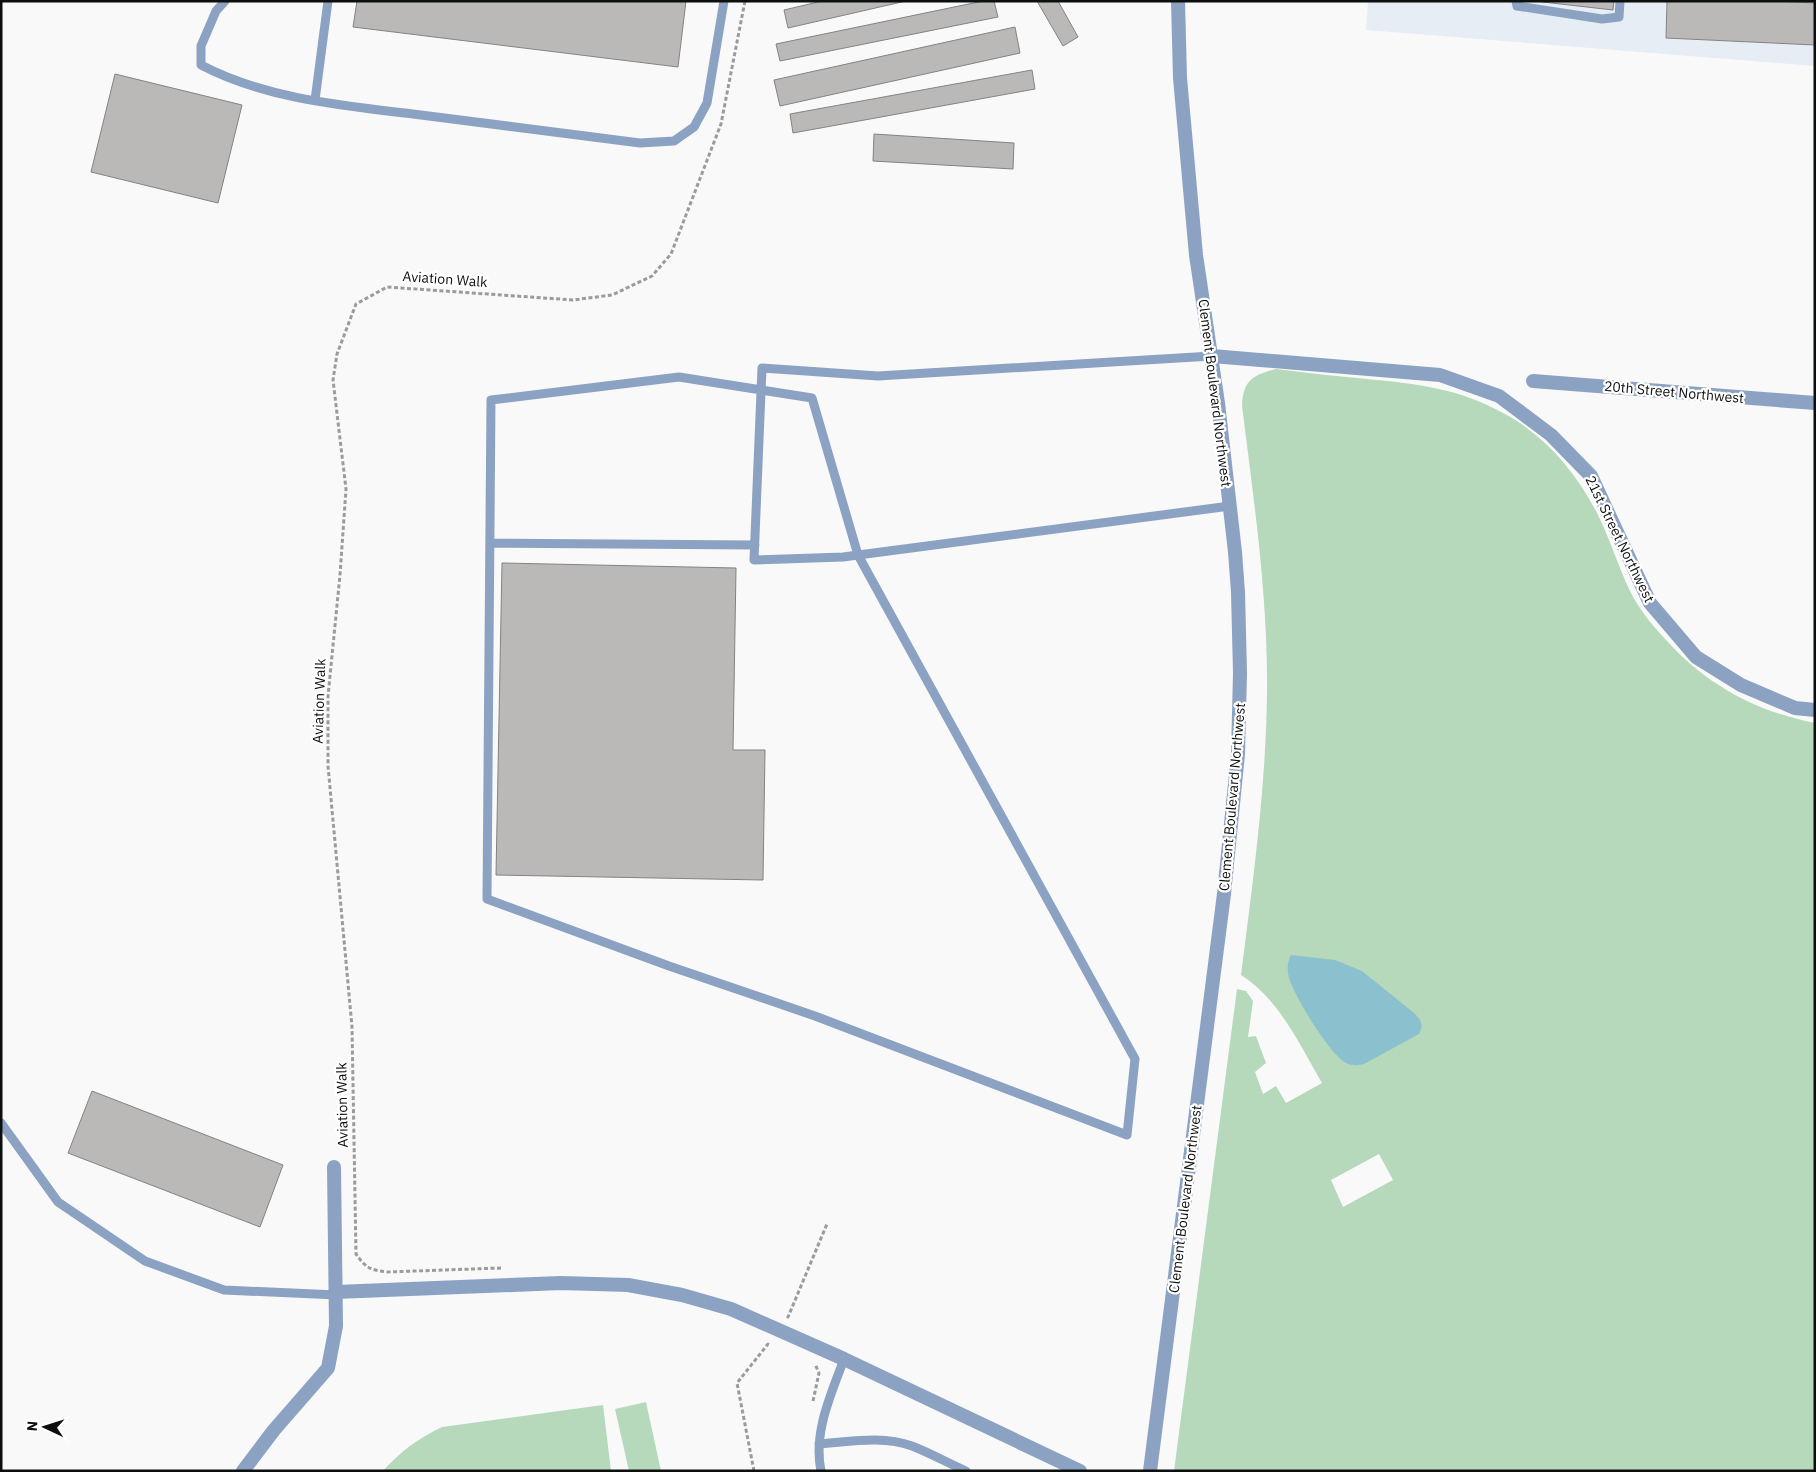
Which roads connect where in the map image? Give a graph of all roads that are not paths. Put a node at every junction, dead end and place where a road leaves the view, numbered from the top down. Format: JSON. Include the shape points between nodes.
{"nodes":[{"id":1,"x":225,"y":1,"type":"edge"},
{"id":2,"x":328,"y":1,"type":"edge"},
{"id":3,"x":724,"y":1,"type":"edge"},
{"id":4,"x":1178,"y":1,"type":"edge"},
{"id":5,"x":1516,"y":1,"type":"edge"},
{"id":6,"x":1620,"y":1,"type":"edge"},
{"id":7,"x":316,"y":100,"type":"junction"},
{"id":8,"x":1212,"y":356,"type":"junction"},
{"id":9,"x":1533,"y":381,"type":"dead end"},
{"id":10,"x":761,"y":390,"type":"junction"},
{"id":11,"x":1815,"y":403,"type":"edge"},
{"id":12,"x":1230,"y":506,"type":"junction"},
{"id":13,"x":490,"y":543,"type":"junction"},
{"id":14,"x":755,"y":545,"type":"junction"},
{"id":15,"x":858,"y":555,"type":"junction"},
{"id":16,"x":1815,"y":710,"type":"edge"},
{"id":17,"x":1,"y":1123,"type":"edge"},
{"id":18,"x":334,"y":1167,"type":"dead end"},
{"id":19,"x":336,"y":1294,"type":"junction"},
{"id":20,"x":844,"y":1359,"type":"junction"},
{"id":21,"x":818,"y":1444,"type":"junction"},
{"id":22,"x":243,"y":1471,"type":"edge"},
{"id":23,"x":821,"y":1471,"type":"edge"},
{"id":24,"x":966,"y":1471,"type":"edge"},
{"id":25,"x":1080,"y":1471,"type":"edge"},
{"id":26,"x":1150,"y":1471,"type":"edge"}],
"edges":[{"from":1,"to":7,"type":"lane","via":[[216,11],[201,46],[201,65],[225,78],[284,95]]},
{"from":2,"to":7,"type":"lane"},
{"from":3,"to":7,"type":"lane","via":[[707,103],[694,127],[674,141],[640,143]]},
{"from":4,"to":8,"type":"street","name":"Clement Boulevard Northwest","via":[[1181,87],[1196,255]]},
{"from":5,"to":6,"type":"lane","via":[[1517,6],[1602,19],[1619,17]]},
{"from":8,"to":10,"type":"lane","via":[[878,376],[762,368]]},
{"from":8,"to":12,"type":"street","name":"Clement Boulevard Northwest"},
{"from":8,"to":16,"type":"street","name":"21st Street Northwest","via":[[1440,375],[1499,396],[1551,435],[1591,476],[1650,602],[1696,657],[1741,685],[1795,708]]},
{"from":9,"to":11,"type":"street","name":"20th Street Northwest"},
{"from":10,"to":13,"type":"lane","via":[[679,377],[491,400]]},
{"from":10,"to":14,"type":"lane"},
{"from":10,"to":15,"type":"lane","via":[[812,398]]},
{"from":12,"to":15,"type":"lane"},
{"from":12,"to":26,"type":"street","name":"Clement Boulevard Northwest","via":[[1238,592],[1238,754],[1224,894]]},
{"from":13,"to":14,"type":"lane"},
{"from":13,"to":15,"type":"lane","via":[[487,899],[815,1016],[1127,1134],[1135,1059]]},
{"from":14,"to":15,"type":"lane","via":[[754,560]]},
{"from":17,"to":19,"type":"lane","via":[[58,1202],[145,1261],[224,1290]]},
{"from":18,"to":19,"type":"street"},
{"from":19,"to":20,"type":"street","via":[[561,1283],[628,1285],[682,1294],[731,1309]]},
{"from":19,"to":22,"type":"street","via":[[336,1326],[328,1368]]},
{"from":20,"to":21,"type":"lane","via":[[824,1414]]},
{"from":20,"to":25,"type":"street"},
{"from":21,"to":23,"type":"lane"},
{"from":21,"to":24,"type":"lane","via":[[869,1440],[898,1442]]}]}
